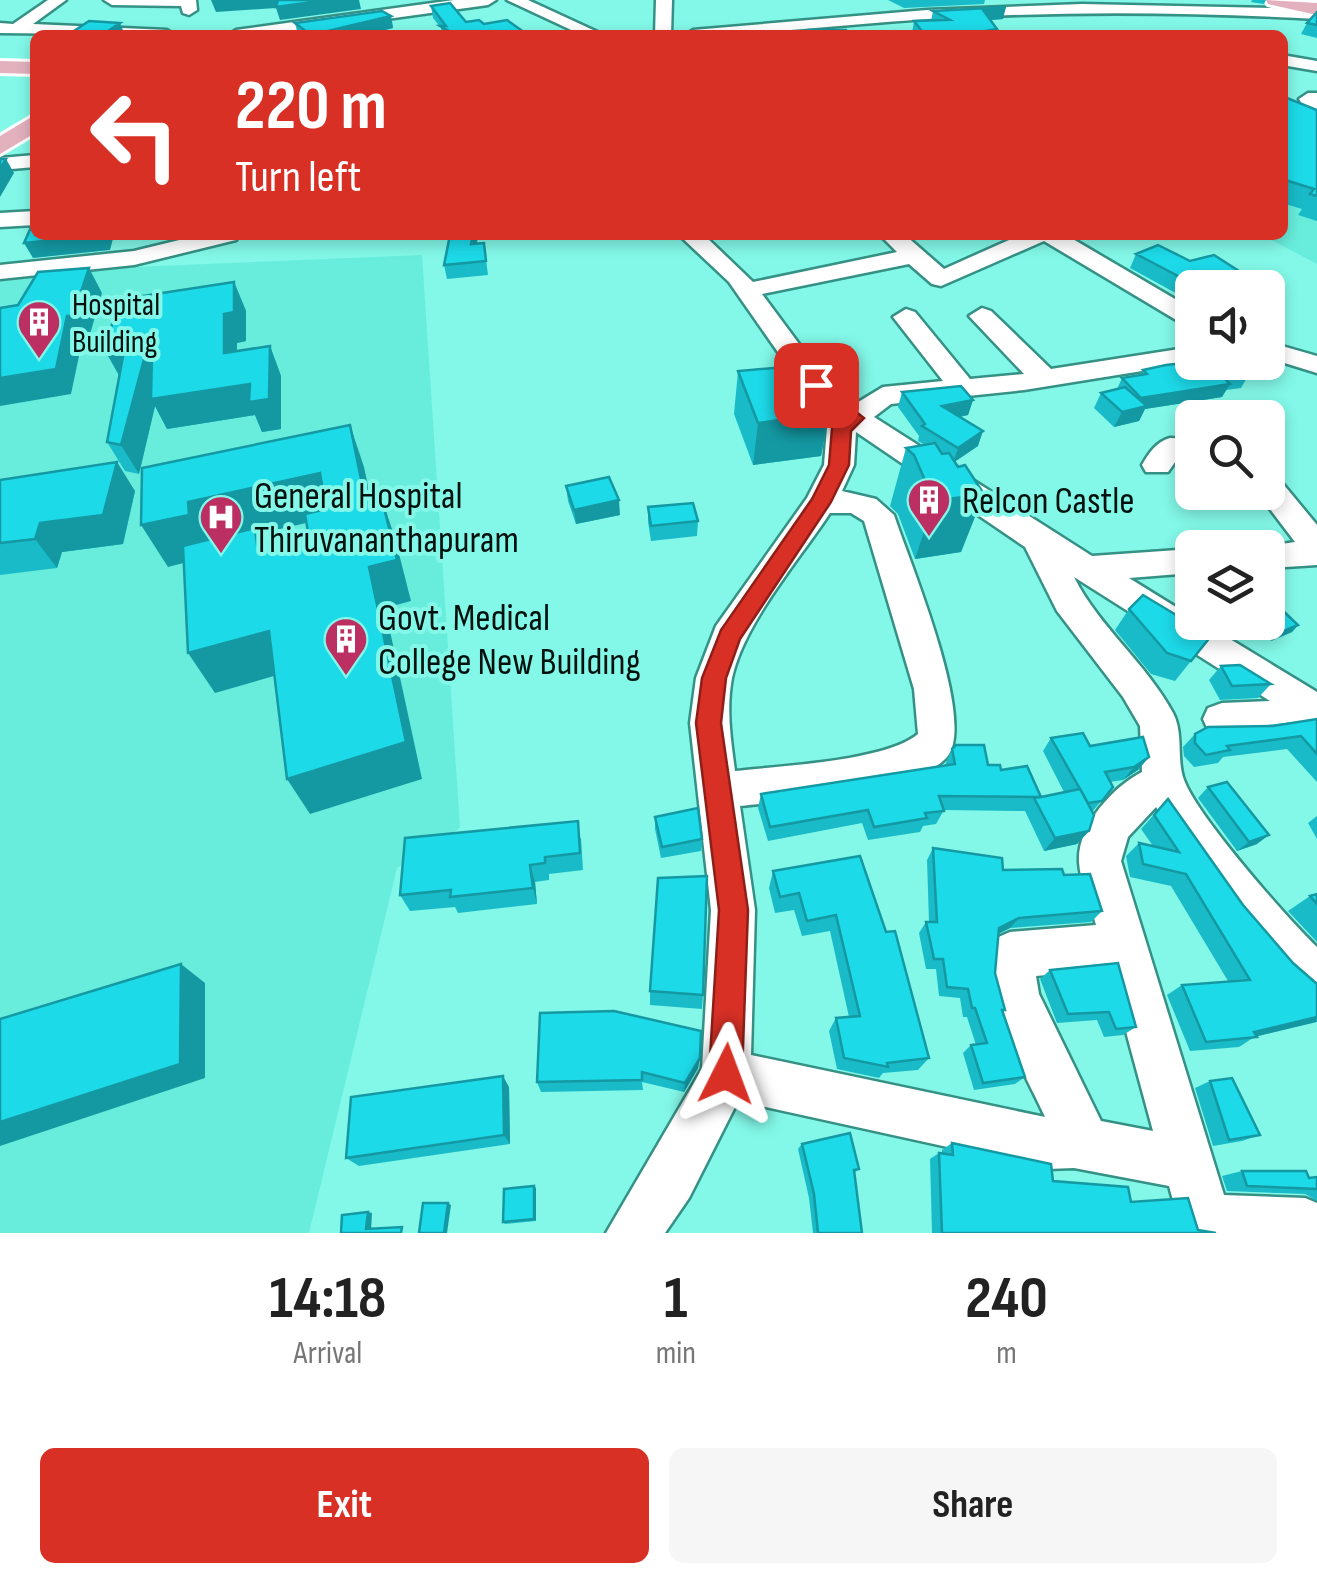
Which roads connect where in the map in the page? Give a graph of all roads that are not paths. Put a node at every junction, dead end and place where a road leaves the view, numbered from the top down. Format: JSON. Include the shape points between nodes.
{"nodes":[{"id":1,"x":58,"y":0,"type":"edge"},
{"id":2,"x":75,"y":0,"type":"edge"},
{"id":3,"x":112,"y":0,"type":"edge"},
{"id":4,"x":488,"y":0,"type":"edge"},
{"id":5,"x":515,"y":0,"type":"edge"},
{"id":6,"x":664,"y":0,"type":"edge"},
{"id":7,"x":873,"y":0,"type":"edge"},
{"id":8,"x":1275,"y":0,"type":"edge"},
{"id":9,"x":1006,"y":1,"type":"edge"},
{"id":10,"x":466,"y":2,"type":"edge"},
{"id":11,"x":306,"y":5,"type":"edge"},
{"id":12,"x":189,"y":10,"type":"dead end"},
{"id":13,"x":387,"y":14,"type":"junction"},
{"id":14,"x":893,"y":14,"type":"junction"},
{"id":15,"x":1308,"y":15,"type":"edge"},
{"id":16,"x":1008,"y":20,"type":"edge"},
{"id":17,"x":284,"y":22,"type":"junction"},
{"id":18,"x":751,"y":27,"type":"edge"},
{"id":19,"x":8,"y":28,"type":"edge"},
{"id":20,"x":54,"y":30,"type":"edge"},
{"id":21,"x":254,"y":30,"type":"edge"},
{"id":22,"x":390,"y":30,"type":"edge"},
{"id":23,"x":584,"y":30,"type":"edge"},
{"id":24,"x":662,"y":30,"type":"edge"},
{"id":25,"x":892,"y":30,"type":"edge"},
{"id":26,"x":1315,"y":57,"type":"edge"},
{"id":27,"x":1288,"y":59,"type":"edge"},
{"id":28,"x":0,"y":70,"type":"edge"},
{"id":29,"x":30,"y":70,"type":"edge"},
{"id":30,"x":1317,"y":99,"type":"edge"},
{"id":31,"x":1317,"y":113,"type":"edge"},
{"id":32,"x":30,"y":117,"type":"edge"},
{"id":33,"x":30,"y":126,"type":"edge"},
{"id":34,"x":0,"y":137,"type":"edge"},
{"id":35,"x":0,"y":147,"type":"edge"},
{"id":36,"x":30,"y":161,"type":"edge"},
{"id":37,"x":0,"y":164,"type":"edge"},
{"id":38,"x":30,"y":218,"type":"edge"},
{"id":39,"x":0,"y":220,"type":"edge"},
{"id":40,"x":208,"y":240,"type":"edge"},
{"id":41,"x":695,"y":240,"type":"edge"},
{"id":42,"x":895,"y":240,"type":"edge"},
{"id":43,"x":1028,"y":240,"type":"edge"},
{"id":44,"x":1058,"y":240,"type":"edge"},
{"id":45,"x":912,"y":256,"type":"junction"},
{"id":46,"x":0,"y":272,"type":"edge"},
{"id":47,"x":748,"y":290,"type":"junction"},
{"id":48,"x":1175,"y":310,"type":"edge"},
{"id":49,"x":982,"y":316,"type":"dead end"},
{"id":50,"x":906,"y":317,"type":"dead end"},
{"id":51,"x":1285,"y":355,"type":"edge"},
{"id":52,"x":1175,"y":359,"type":"edge"},
{"id":53,"x":1317,"y":365,"type":"edge"},
{"id":54,"x":1046,"y":379,"type":"junction"},
{"id":55,"x":963,"y":388,"type":"junction"},
{"id":56,"x":855,"y":418,"type":"junction"},
{"id":57,"x":1175,"y":448,"type":"edge"},
{"id":58,"x":1157,"y":465,"type":"dead end"},
{"id":59,"x":821,"y":502,"type":"junction"},
{"id":60,"x":1285,"y":509,"type":"edge"},
{"id":61,"x":1038,"y":539,"type":"junction"},
{"id":62,"x":1317,"y":551,"type":"edge"},
{"id":63,"x":1285,"y":554,"type":"edge"},
{"id":64,"x":1175,"y":562,"type":"edge"},
{"id":65,"x":1091,"y":569,"type":"junction"},
{"id":66,"x":1314,"y":710,"type":"edge"},
{"id":67,"x":1222,"y":719,"type":"dead end"},
{"id":68,"x":1163,"y":782,"type":"junction"},
{"id":69,"x":716,"y":791,"type":"junction"},
{"id":70,"x":1128,"y":944,"type":"junction"},
{"id":71,"x":1317,"y":980,"type":"edge"},
{"id":72,"x":726,"y":1074,"type":"junction"},
{"id":73,"x":1084,"y":1143,"type":"junction"},
{"id":74,"x":1191,"y":1164,"type":"junction"},
{"id":75,"x":1305,"y":1224,"type":"dead end"},
{"id":76,"x":1207,"y":1227,"type":"edge"},
{"id":77,"x":633,"y":1233,"type":"edge"}],
"edges":[{"from":1,"to":2,"type":"street"},
{"from":1,"to":19,"type":"street"},
{"from":3,"to":12,"type":"street","via":[[189,1]]},
{"from":4,"to":10,"type":"street"},
{"from":5,"to":23,"type":"street"},
{"from":6,"to":24,"type":"street"},
{"from":7,"to":14,"type":"street"},
{"from":8,"to":15,"type":"main road"},
{"from":9,"to":14,"type":"street"},
{"from":9,"to":15,"type":"street","via":[[1170,0]]},
{"from":9,"to":16,"type":"street"},
{"from":10,"to":13,"type":"street"},
{"from":11,"to":17,"type":"street","via":[[302,16]]},
{"from":13,"to":17,"type":"street"},
{"from":13,"to":22,"type":"street","via":[[404,26]]},
{"from":14,"to":18,"type":"street"},
{"from":14,"to":25,"type":"street"},
{"from":17,"to":21,"type":"street"},
{"from":19,"to":20,"type":"street"},
{"from":26,"to":27,"type":"street"},
{"from":28,"to":29,"type":"main road"},
{"from":30,"to":31,"type":"street","via":[[1308,100]]},
{"from":32,"to":34,"type":"main road"},
{"from":33,"to":35,"type":"main road"},
{"from":36,"to":37,"type":"street"},
{"from":38,"to":39,"type":"street"},
{"from":40,"to":46,"type":"street","via":[[134,258]]},
{"from":41,"to":47,"type":"street"},
{"from":42,"to":45,"type":"street"},
{"from":43,"to":45,"type":"street","via":[[941,279]]},
{"from":44,"to":48,"type":"street"},
{"from":45,"to":47,"type":"street"},
{"from":47,"to":56,"type":"street","via":[[816,385]]},
{"from":49,"to":54,"type":"street"},
{"from":50,"to":55,"type":"street"},
{"from":51,"to":53,"type":"street"},
{"from":52,"to":54,"type":"street"},
{"from":54,"to":55,"type":"street"},
{"from":55,"to":56,"type":"street","via":[[883,396]]},
{"from":56,"to":59,"type":"street","via":[[842,428],[839,465]]},
{"from":56,"to":61,"type":"street"},
{"from":57,"to":58,"type":"street"},
{"from":59,"to":69,"type":"street","via":[[729,636],[714,678],[709,723]]},
{"from":59,"to":69,"type":"street","via":[[848,500],[878,515],[933,689],[936,742],[927,754],[892,768]]},
{"from":60,"to":62,"type":"street"},
{"from":61,"to":65,"type":"street"},
{"from":61,"to":68,"type":"street","via":[[1069,602],[1159,724]]},
{"from":62,"to":63,"type":"street"},
{"from":64,"to":65,"type":"street"},
{"from":65,"to":66,"type":"street"},
{"from":66,"to":67,"type":"street"},
{"from":68,"to":70,"type":"street","via":[[1143,791],[1105,832],[1100,861]]},
{"from":68,"to":71,"type":"street","via":[[1187,824]]},
{"from":69,"to":72,"type":"street","via":[[734,910]]},
{"from":70,"to":73,"type":"street","via":[[1010,955],[1016,998]]},
{"from":70,"to":74,"type":"street"},
{"from":72,"to":73,"type":"street","via":[[1048,1143]]},
{"from":72,"to":77,"type":"street"},
{"from":73,"to":74,"type":"street"},
{"from":74,"to":76,"type":"street"},
{"from":75,"to":76,"type":"street"}]}
